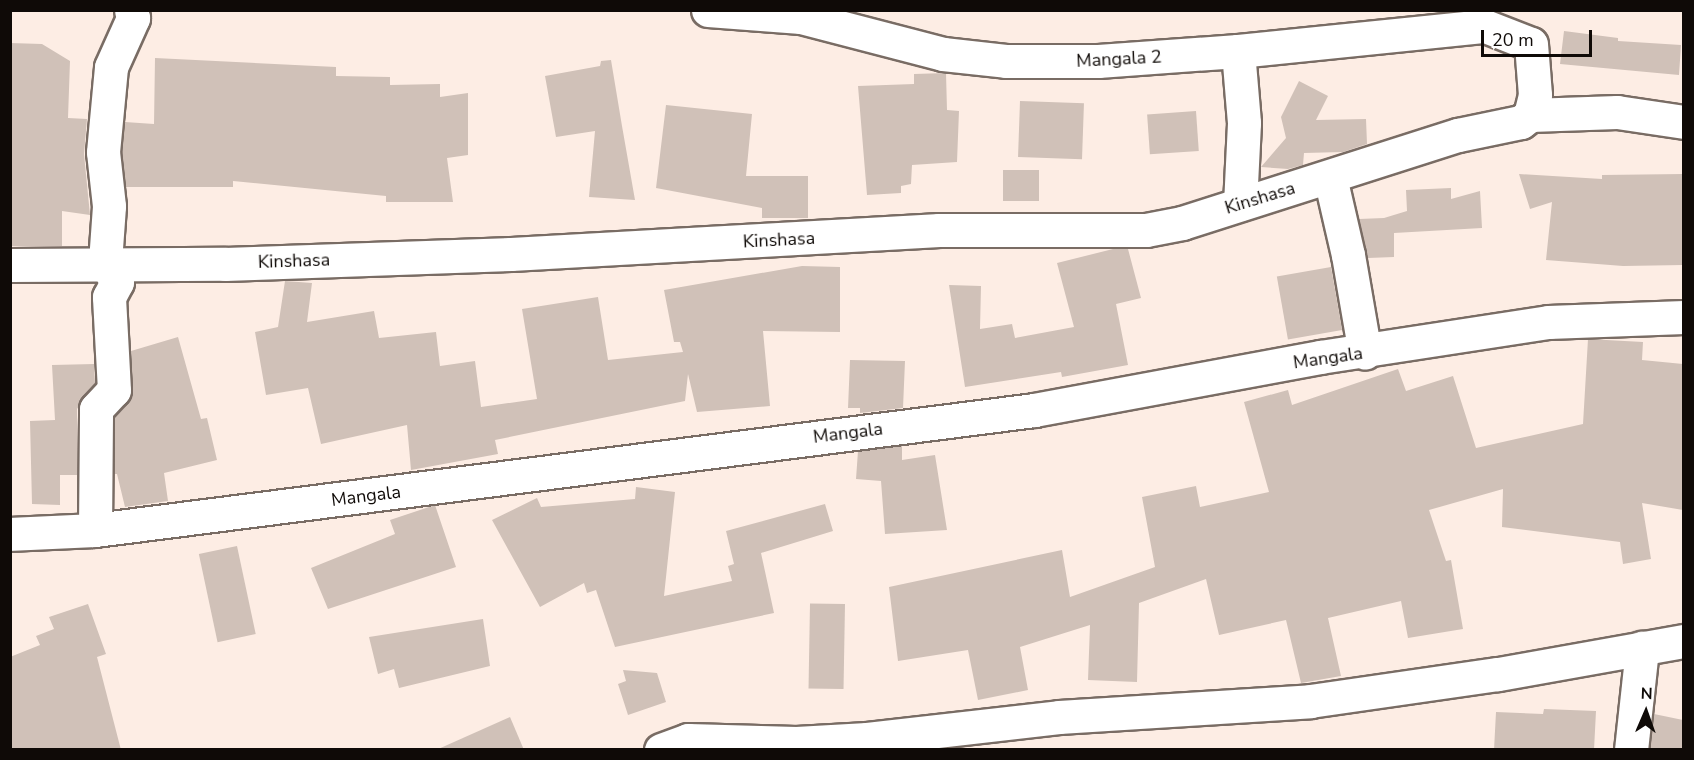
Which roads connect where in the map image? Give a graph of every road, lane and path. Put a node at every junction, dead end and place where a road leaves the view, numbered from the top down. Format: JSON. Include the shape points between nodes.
{"nodes":[{"id":1,"x":131,"y":10,"type":"edge"},
{"id":2,"x":708,"y":10,"type":"edge"},
{"id":3,"x":1238,"y":51,"type":"junction"},
{"id":4,"x":1530,"y":115,"type":"junction"},
{"id":5,"x":1683,"y":122,"type":"edge"},
{"id":6,"x":1330,"y":177,"type":"junction"},
{"id":7,"x":1240,"y":204,"type":"junction"},
{"id":8,"x":105,"y":262,"type":"junction"},
{"id":9,"x":10,"y":265,"type":"edge"},
{"id":10,"x":1683,"y":317,"type":"edge"},
{"id":11,"x":1365,"y":353,"type":"junction"},
{"id":12,"x":94,"y":530,"type":"junction"},
{"id":13,"x":10,"y":534,"type":"edge"},
{"id":14,"x":1683,"y":640,"type":"edge"},
{"id":15,"x":1642,"y":648,"type":"junction"},
{"id":16,"x":661,"y":750,"type":"edge"},
{"id":17,"x":1630,"y":750,"type":"edge"}],
"edges":[{"from":1,"to":8,"type":"street","via":[[133,18],[111,67],[104,152],[109,206]]},
{"from":2,"to":3,"type":"street","name":"Mangala 2","via":[[801,17],[971,59],[1098,61]]},
{"from":3,"to":4,"type":"street","name":"Mangala 2","via":[[1485,26],[1531,44],[1535,95]]},
{"from":3,"to":7,"type":"street","via":[[1244,123]]},
{"from":4,"to":5,"type":"street","name":"Kinshasa","via":[[1617,112]]},
{"from":4,"to":6,"type":"street","name":"Kinshasa","via":[[1521,122],[1458,135]]},
{"from":6,"to":7,"type":"street","name":"Kinshasa"},
{"from":6,"to":11,"type":"street"},
{"from":7,"to":8,"type":"street","name":"Kinshasa","via":[[1146,230],[939,230],[511,254],[225,264]]},
{"from":8,"to":9,"type":"street","name":"Kinshasa"},
{"from":8,"to":12,"type":"street","via":[[117,282],[110,297],[114,390],[96,408]]},
{"from":10,"to":11,"type":"street","name":"Mangala","via":[[1548,322]]},
{"from":11,"to":12,"type":"street","name":"Mangala","via":[[1320,357],[1034,410]]},
{"from":12,"to":13,"type":"street","name":"Mangala"},
{"from":14,"to":15,"type":"street"},
{"from":15,"to":16,"type":"street","via":[[1310,701],[1081,715],[867,739],[796,743],[688,740]]},
{"from":15,"to":17,"type":"street"}]}
